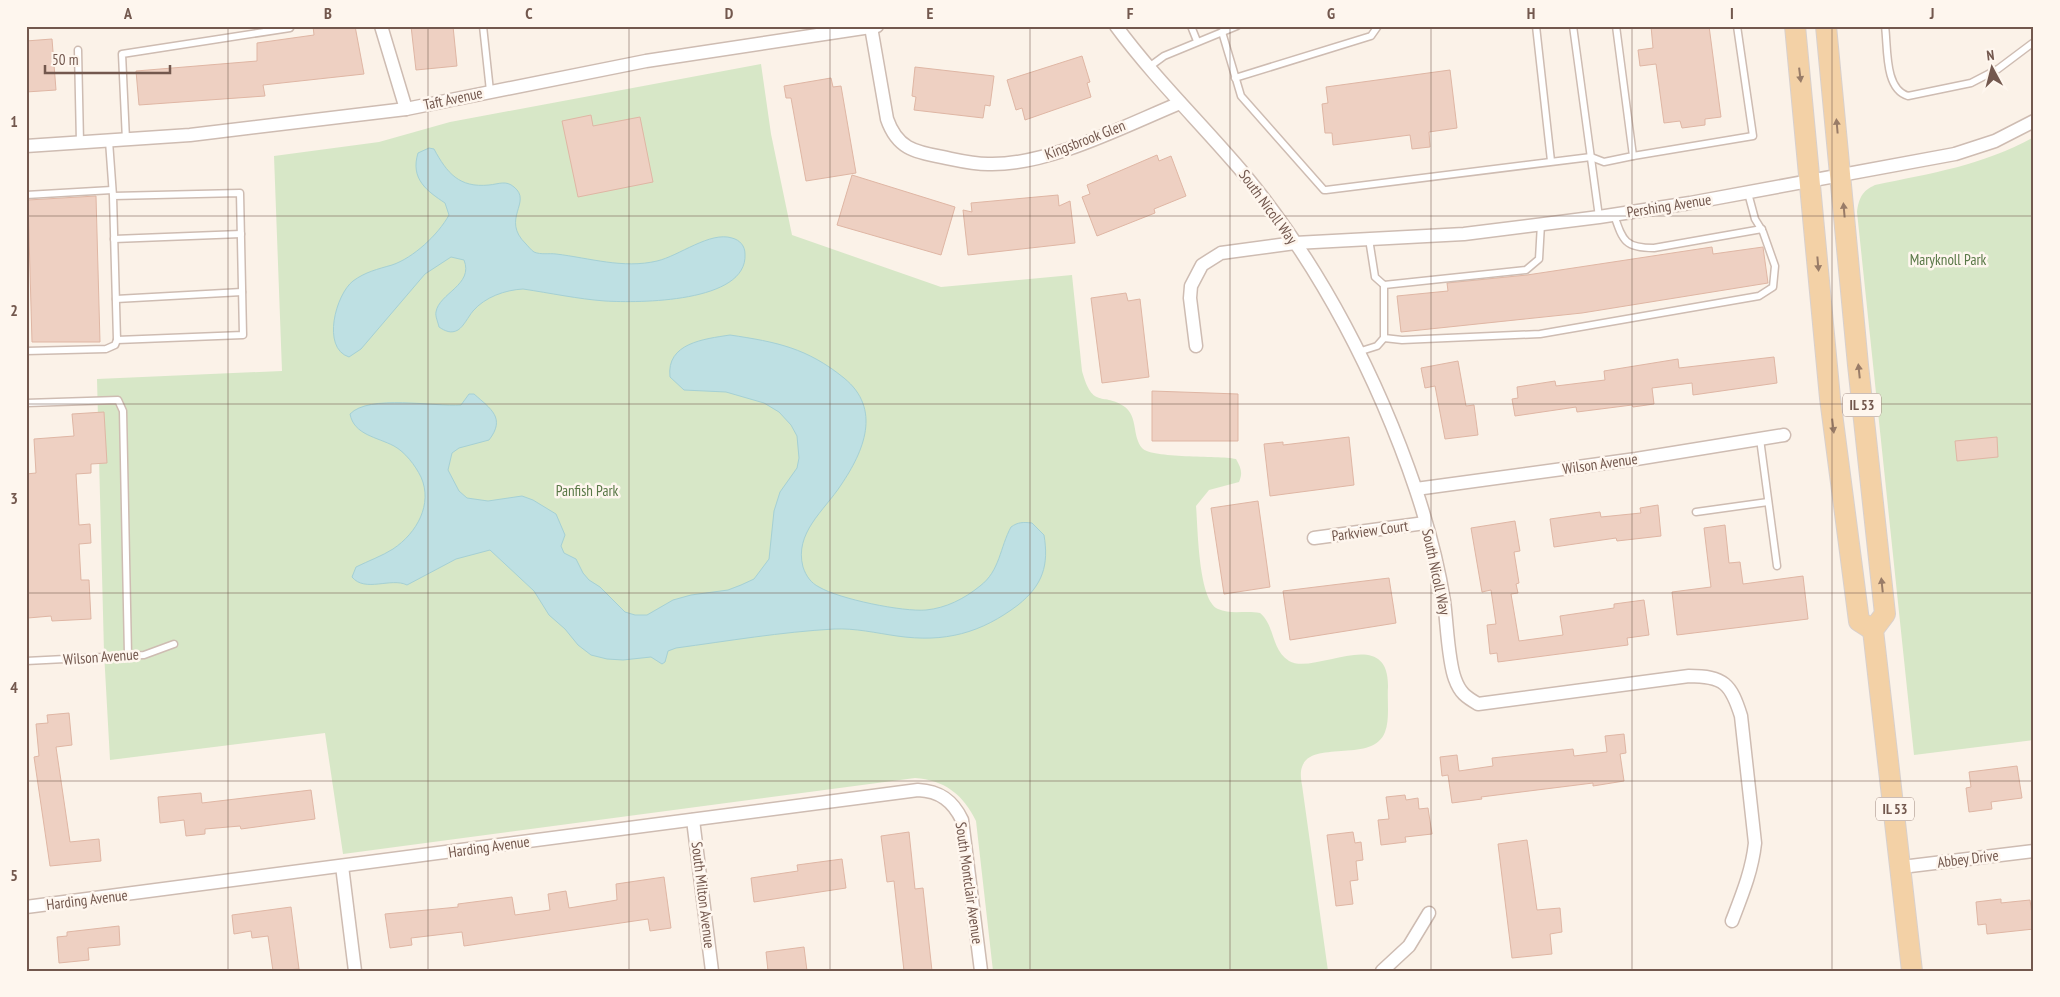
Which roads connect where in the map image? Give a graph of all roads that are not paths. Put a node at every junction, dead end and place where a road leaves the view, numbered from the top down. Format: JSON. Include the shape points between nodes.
{"nodes":[{"id":1,"x":291,"y":26,"type":"edge"},
{"id":2,"x":382,"y":26,"type":"edge"},
{"id":3,"x":483,"y":26,"type":"edge"},
{"id":4,"x":877,"y":26,"type":"edge"},
{"id":5,"x":1116,"y":26,"type":"edge"},
{"id":6,"x":1191,"y":26,"type":"edge"},
{"id":7,"x":1237,"y":26,"type":"edge"},
{"id":8,"x":1378,"y":26,"type":"edge"},
{"id":9,"x":1536,"y":26,"type":"edge"},
{"id":10,"x":1573,"y":26,"type":"edge"},
{"id":11,"x":1616,"y":26,"type":"edge"},
{"id":12,"x":1737,"y":26,"type":"edge"},
{"id":13,"x":1795,"y":26,"type":"edge"},
{"id":14,"x":1826,"y":26,"type":"edge"},
{"id":15,"x":1885,"y":26,"type":"edge"},
{"id":16,"x":871,"y":27,"type":"edge"},
{"id":17,"x":1222,"y":32,"type":"junction"},
{"id":18,"x":1197,"y":41,"type":"junction"},
{"id":19,"x":2034,"y":42,"type":"edge"},
{"id":20,"x":78,"y":50,"type":"dead end"},
{"id":21,"x":1148,"y":68,"type":"junction"},
{"id":22,"x":1235,"y":78,"type":"junction"},
{"id":23,"x":490,"y":91,"type":"junction"},
{"id":24,"x":1180,"y":103,"type":"junction"},
{"id":25,"x":406,"y":109,"type":"junction"},
{"id":26,"x":2034,"y":121,"type":"edge"},
{"id":27,"x":126,"y":140,"type":"junction"},
{"id":28,"x":109,"y":141,"type":"junction"},
{"id":29,"x":80,"y":143,"type":"junction"},
{"id":30,"x":26,"y":146,"type":"edge"},
{"id":31,"x":1633,"y":156,"type":"junction"},
{"id":32,"x":1590,"y":157,"type":"junction"},
{"id":33,"x":1551,"y":161,"type":"junction"},
{"id":34,"x":1841,"y":175,"type":"junction"},
{"id":35,"x":1811,"y":180,"type":"junction"},
{"id":36,"x":112,"y":193,"type":"junction"},
{"id":37,"x":1748,"y":193,"type":"junction"},
{"id":38,"x":26,"y":195,"type":"edge"},
{"id":39,"x":1614,"y":215,"type":"junction"},
{"id":40,"x":1599,"y":217,"type":"junction"},
{"id":41,"x":1541,"y":224,"type":"junction"},
{"id":42,"x":1762,"y":229,"type":"junction"},
{"id":43,"x":241,"y":234,"type":"junction"},
{"id":44,"x":114,"y":238,"type":"junction"},
{"id":45,"x":1369,"y":239,"type":"junction"},
{"id":46,"x":1295,"y":243,"type":"junction"},
{"id":47,"x":1384,"y":285,"type":"junction"},
{"id":48,"x":242,"y":292,"type":"junction"},
{"id":49,"x":116,"y":299,"type":"junction"},
{"id":50,"x":1384,"y":338,"type":"junction"},
{"id":51,"x":117,"y":340,"type":"junction"},
{"id":52,"x":1196,"y":346,"type":"dead end"},
{"id":53,"x":26,"y":351,"type":"edge"},
{"id":54,"x":1358,"y":352,"type":"junction"},
{"id":55,"x":26,"y":403,"type":"edge"},
{"id":56,"x":1784,"y":435,"type":"dead end"},
{"id":57,"x":1760,"y":438,"type":"junction"},
{"id":58,"x":1416,"y":489,"type":"junction"},
{"id":59,"x":1768,"y":502,"type":"junction"},
{"id":60,"x":1696,"y":512,"type":"dead end"},
{"id":61,"x":1425,"y":523,"type":"junction"},
{"id":62,"x":1314,"y":538,"type":"dead end"},
{"id":63,"x":1777,"y":566,"type":"dead end"},
{"id":64,"x":1873,"y":630,"type":"junction"},
{"id":65,"x":174,"y":644,"type":"dead end"},
{"id":66,"x":128,"y":655,"type":"junction"},
{"id":67,"x":26,"y":661,"type":"edge"},
{"id":68,"x":948,"y":800,"type":"joint"},
{"id":69,"x":693,"y":820,"type":"junction"},
{"id":70,"x":2034,"y":851,"type":"edge"},
{"id":71,"x":342,"y":866,"type":"junction"},
{"id":72,"x":1902,"y":867,"type":"junction"},
{"id":73,"x":26,"y":907,"type":"edge"},
{"id":74,"x":1429,"y":913,"type":"dead end"},
{"id":75,"x":1732,"y":921,"type":"dead end"},
{"id":76,"x":355,"y":971,"type":"edge"},
{"id":77,"x":712,"y":971,"type":"edge"},
{"id":78,"x":981,"y":971,"type":"edge"},
{"id":79,"x":1382,"y":971,"type":"edge"},
{"id":80,"x":1912,"y":971,"type":"edge"}],
"edges":[{"from":1,"to":27,"type":"lane","via":[[122,54]]},
{"from":2,"to":25,"type":"street"},
{"from":3,"to":23,"type":"lane"},
{"from":4,"to":16,"type":"street","name":"Taft Avenue"},
{"from":5,"to":21,"type":"street","name":"South Nicoll Way"},
{"from":6,"to":18,"type":"lane"},
{"from":7,"to":17,"type":"lane"},
{"from":8,"to":22,"type":"lane","via":[[1371,36]]},
{"from":9,"to":33,"type":"lane"},
{"from":10,"to":32,"type":"lane"},
{"from":11,"to":31,"type":"lane"},
{"from":12,"to":31,"type":"lane","via":[[1753,136]]},
{"from":13,"to":35,"type":"main road","number":"IL 53","one_way":true},
{"from":34,"to":14,"type":"main road","number":"IL 53","one_way":true},
{"from":15,"to":19,"type":"lane","via":[[1892,83],[1898,92],[1908,96],[1971,83],[1998,69]]},
{"from":16,"to":23,"type":"street","name":"Taft Avenue","via":[[703,51]]},
{"from":16,"to":24,"type":"street","name":"Kingsbrook Glen","via":[[892,132],[899,142],[925,154],[990,164],[1035,159]]},
{"from":17,"to":18,"type":"lane"},
{"from":17,"to":22,"type":"lane"},
{"from":18,"to":21,"type":"lane","via":[[1164,56]]},
{"from":20,"to":29,"type":"lane"},
{"from":21,"to":24,"type":"street","name":"South Nicoll Way"},
{"from":22,"to":33,"type":"lane","via":[[1240,96],[1324,190]]},
{"from":23,"to":25,"type":"street","name":"Taft Avenue"},
{"from":24,"to":46,"type":"street","name":"South Nicoll Way","via":[[1246,177]]},
{"from":25,"to":27,"type":"street","name":"Taft Avenue","via":[[258,128]]},
{"from":26,"to":34,"type":"street","name":"Pershing Avenue","via":[[1972,149]]},
{"from":27,"to":28,"type":"street","name":"Taft Avenue"},
{"from":28,"to":29,"type":"street","name":"Taft Avenue"},
{"from":28,"to":36,"type":"lane"},
{"from":29,"to":30,"type":"street","name":"Taft Avenue"},
{"from":31,"to":32,"type":"lane","via":[[1604,162]]},
{"from":32,"to":33,"type":"lane"},
{"from":32,"to":40,"type":"lane"},
{"from":34,"to":35,"type":"street","name":"Pershing Avenue"},
{"from":64,"to":34,"type":"main road","number":"IL 53","one_way":true,"via":[[1885,614]]},
{"from":35,"to":37,"type":"street","name":"Pershing Avenue"},
{"from":35,"to":64,"type":"main road","number":"IL 53","one_way":true,"via":[[1830,398],[1847,538],[1859,621]]},
{"from":36,"to":38,"type":"lane"},
{"from":36,"to":43,"type":"lane","via":[[240,193]]},
{"from":36,"to":44,"type":"lane"},
{"from":37,"to":39,"type":"street","name":"Pershing Avenue"},
{"from":37,"to":42,"type":"lane","via":[[1755,219]]},
{"from":39,"to":40,"type":"street","name":"Pershing Avenue"},
{"from":39,"to":42,"type":"lane","via":[[1623,240],[1636,248],[1654,248]]},
{"from":40,"to":41,"type":"street","name":"Pershing Avenue"},
{"from":41,"to":45,"type":"street","name":"Pershing Avenue","via":[[1464,234]]},
{"from":41,"to":47,"type":"lane","via":[[1539,259],[1526,270]]},
{"from":42,"to":50,"type":"lane","via":[[1775,266],[1773,287],[1759,296],[1540,334]]},
{"from":43,"to":44,"type":"lane"},
{"from":43,"to":48,"type":"lane"},
{"from":44,"to":49,"type":"lane"},
{"from":45,"to":46,"type":"street","name":"Pershing Avenue"},
{"from":45,"to":47,"type":"lane","via":[[1375,277]]},
{"from":46,"to":52,"type":"street","name":"Pershing Avenue","via":[[1221,253],[1202,265],[1195,275],[1191,292]]},
{"from":46,"to":54,"type":"street","name":"South Nicoll Way"},
{"from":47,"to":50,"type":"lane"},
{"from":48,"to":49,"type":"lane"},
{"from":48,"to":51,"type":"lane","via":[[243,335]]},
{"from":49,"to":51,"type":"lane"},
{"from":50,"to":54,"type":"lane","via":[[1377,346]]},
{"from":51,"to":53,"type":"lane","via":[[115,345],[106,349]]},
{"from":54,"to":58,"type":"street","name":"South Nicoll Way"},
{"from":55,"to":66,"type":"lane","via":[[118,400],[123,411]]},
{"from":56,"to":57,"type":"street","name":"Wilson Avenue"},
{"from":57,"to":58,"type":"street","name":"Wilson Avenue","via":[[1617,462]]},
{"from":57,"to":59,"type":"lane"},
{"from":58,"to":61,"type":"street","name":"South Nicoll Way"},
{"from":59,"to":60,"type":"lane"},
{"from":59,"to":63,"type":"lane"},
{"from":61,"to":62,"type":"street","name":"Parkview Court"},
{"from":61,"to":75,"type":"street","name":"South Nicoll Way","via":[[1443,599],[1454,678],[1463,695],[1478,704],[1689,676],[1710,676],[1726,683],[1741,716],[1755,842],[1745,890]]},
{"from":64,"to":72,"type":"main road","number":"IL 53"},
{"from":65,"to":66,"type":"lane","name":"Wilson Avenue","via":[[144,655]]},
{"from":66,"to":67,"type":"lane","name":"Wilson Avenue"},
{"from":68,"to":69,"type":"street","name":"Harding Avenue","via":[[931,790],[918,790]]},
{"from":68,"to":78,"type":"street","name":"South Montclair Avenue","via":[[957,809],[965,830]]},
{"from":69,"to":71,"type":"street","name":"Harding Avenue"},
{"from":69,"to":77,"type":"street","name":"South Milton Avenue"},
{"from":70,"to":72,"type":"street","name":"Abbey Drive"},
{"from":71,"to":73,"type":"street","name":"Harding Avenue"},
{"from":71,"to":76,"type":"street"},
{"from":72,"to":80,"type":"main road","number":"IL 53"},
{"from":74,"to":79,"type":"street","via":[[1409,946]]}]}
